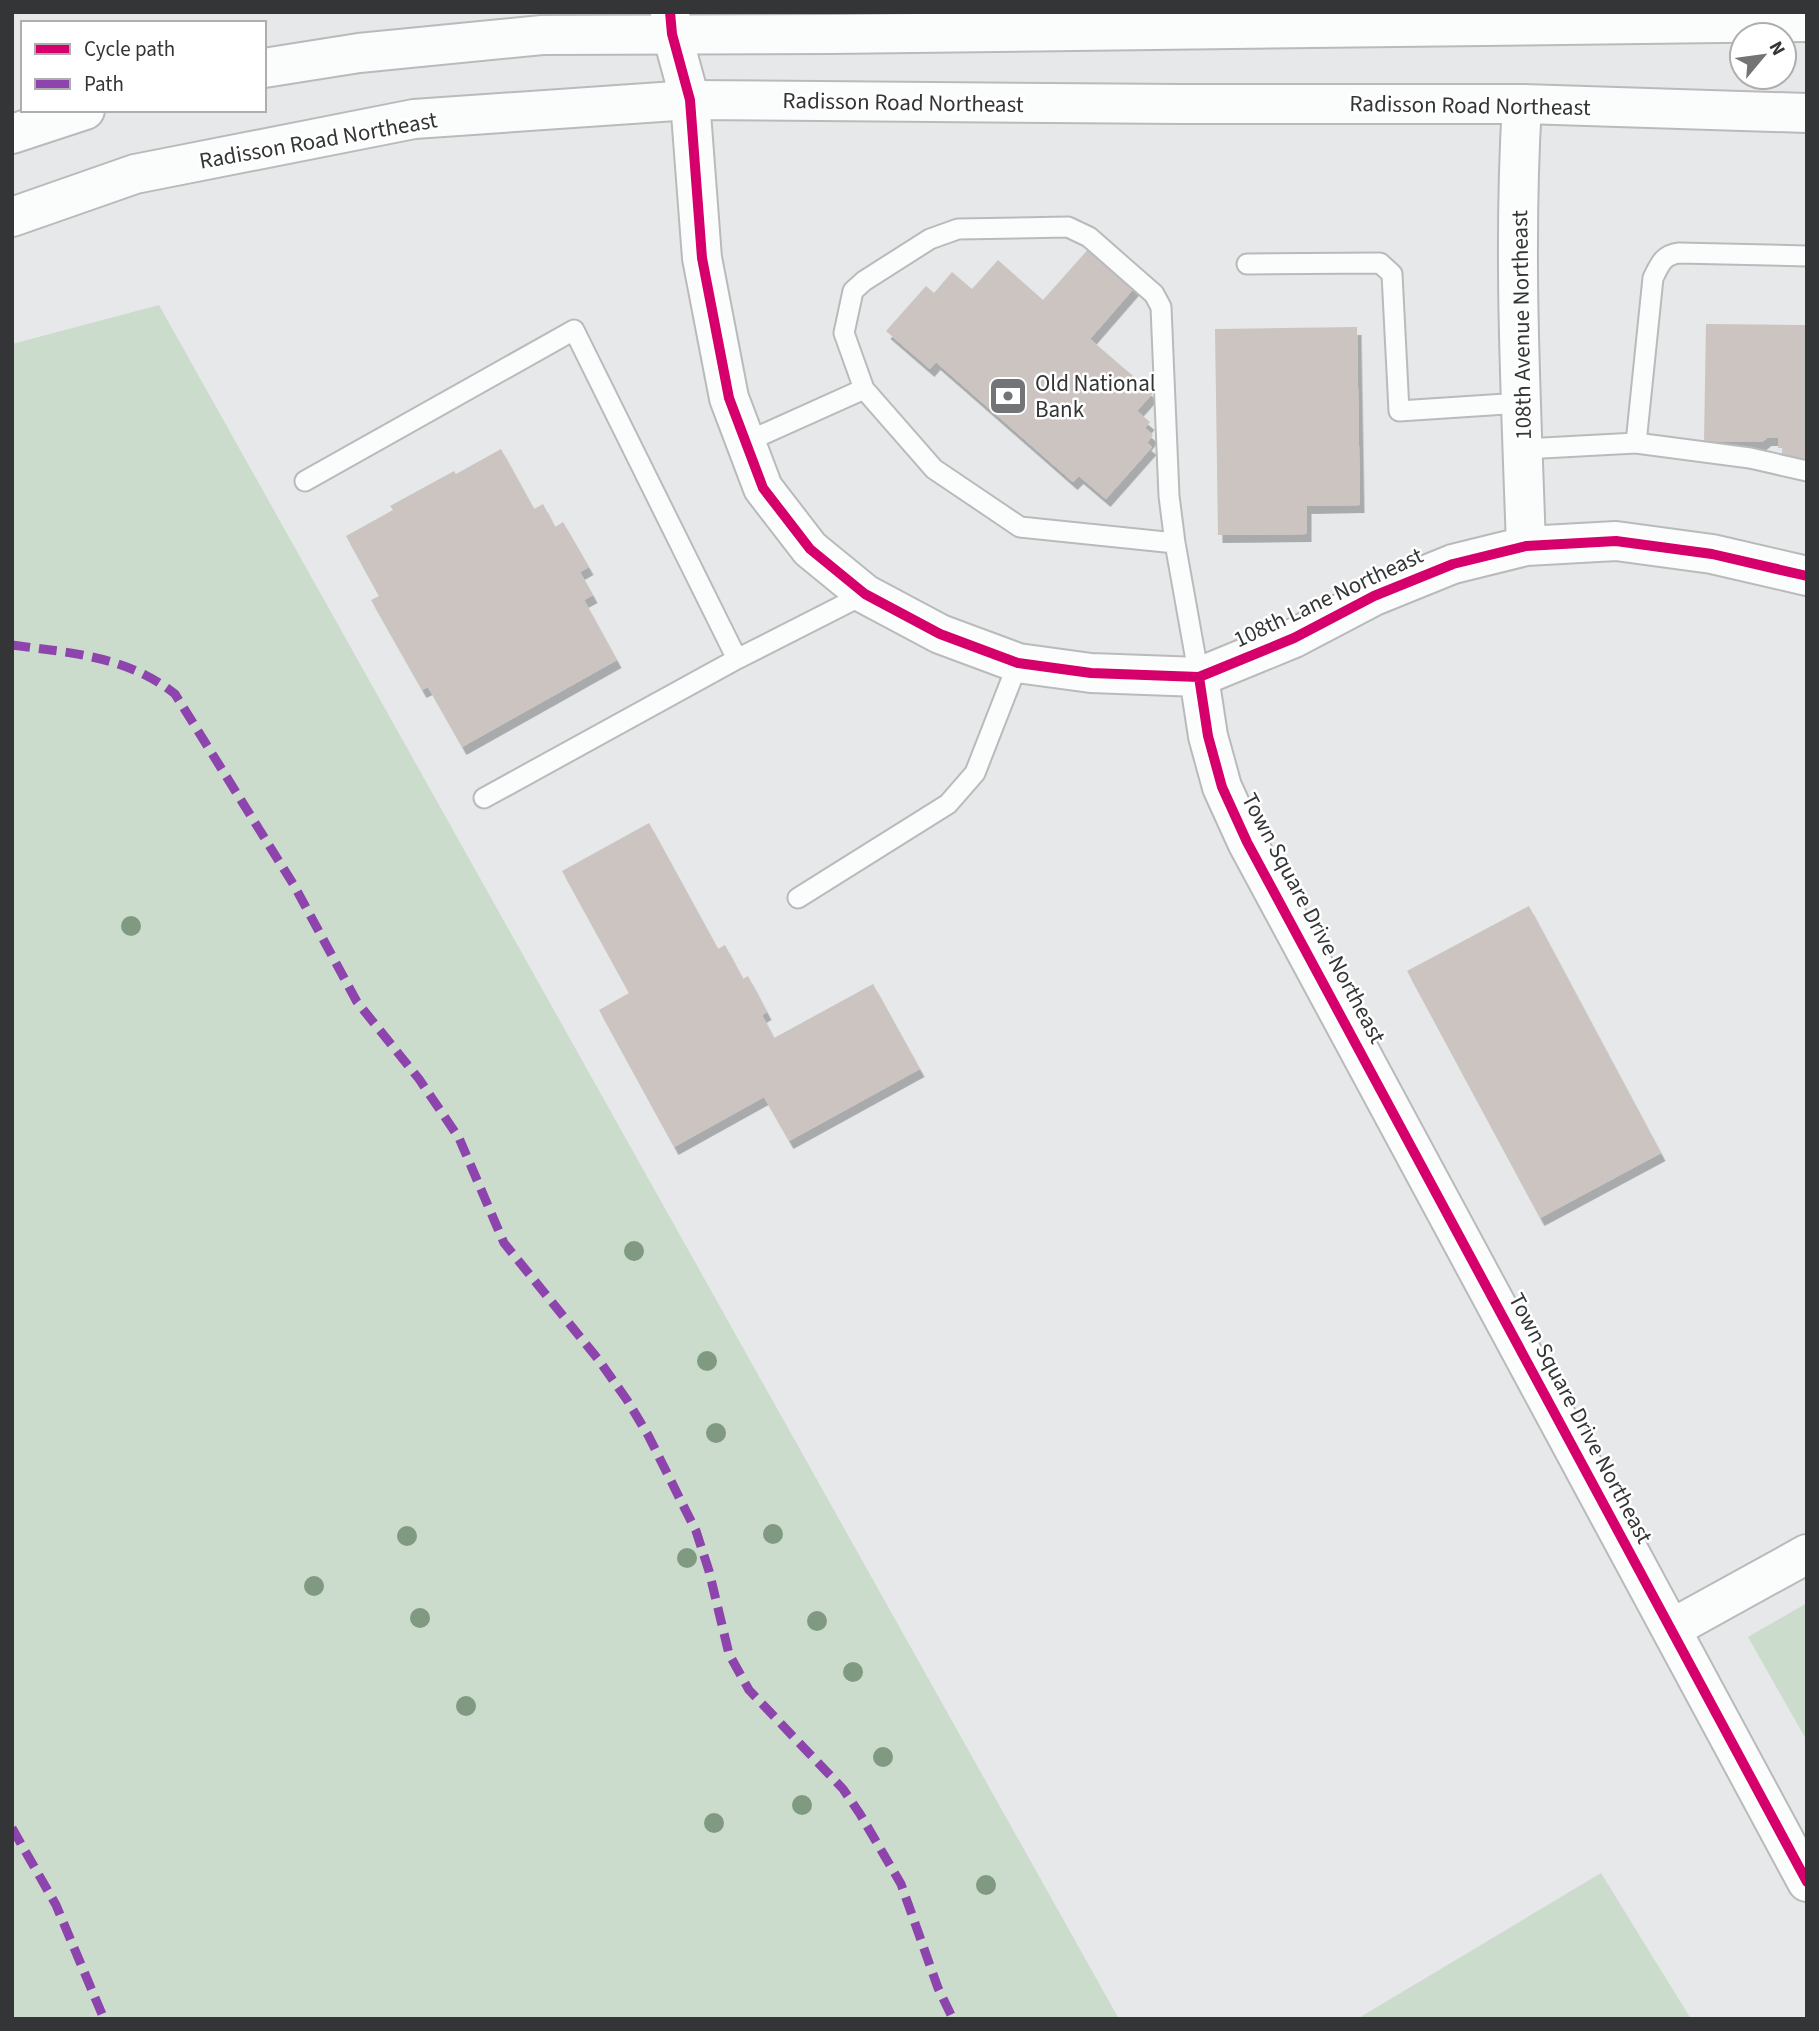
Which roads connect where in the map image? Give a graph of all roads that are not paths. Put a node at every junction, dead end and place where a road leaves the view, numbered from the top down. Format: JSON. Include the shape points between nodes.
{"nodes":[{"id":1,"x":1807,"y":22,"type":"edge"},
{"id":2,"x":671,"y":23,"type":"edge"},
{"id":3,"x":266,"y":68,"type":"edge"},
{"id":4,"x":690,"y":100,"type":"junction"},
{"id":5,"x":1522,"y":104,"type":"junction"},
{"id":6,"x":79,"y":112,"type":"edge"},
{"id":7,"x":1807,"y":113,"type":"edge"},
{"id":8,"x":12,"y":134,"type":"edge"},
{"id":9,"x":12,"y":217,"type":"edge"},
{"id":10,"x":1807,"y":256,"type":"edge"},
{"id":11,"x":1247,"y":264,"type":"dead end"},
{"id":12,"x":863,"y":389,"type":"junction"},
{"id":13,"x":1521,"y":404,"type":"junction"},
{"id":14,"x":746,"y":442,"type":"junction"},
{"id":15,"x":1636,"y":443,"type":"junction"},
{"id":16,"x":1523,"y":449,"type":"junction"},
{"id":17,"x":1807,"y":471,"type":"edge"},
{"id":18,"x":305,"y":481,"type":"dead end"},
{"id":19,"x":1175,"y":543,"type":"junction"},
{"id":20,"x":1526,"y":546,"type":"junction"},
{"id":21,"x":1807,"y":576,"type":"edge"},
{"id":22,"x":865,"y":594,"type":"junction"},
{"id":23,"x":737,"y":659,"type":"junction"},
{"id":24,"x":1018,"y":663,"type":"junction"},
{"id":25,"x":1199,"y":677,"type":"junction"},
{"id":26,"x":484,"y":798,"type":"dead end"},
{"id":27,"x":798,"y":898,"type":"dead end"},
{"id":28,"x":1807,"y":1554,"type":"edge"},
{"id":29,"x":1671,"y":1629,"type":"junction"},
{"id":30,"x":1807,"y":1882,"type":"edge"}],
"edges":[{"from":1,"to":2,"type":"street","via":[[831,34]]},
{"from":2,"to":3,"type":"street","via":[[359,53]]},
{"from":2,"to":4,"type":"street"},
{"from":4,"to":5,"type":"street","name":"Radisson Road Northeast"},
{"from":4,"to":9,"type":"street","name":"Radisson Road Northeast","via":[[414,119],[135,174]]},
{"from":4,"to":14,"type":"street","via":[[702,258],[729,398]]},
{"from":5,"to":7,"type":"street","name":"Radisson Road Northeast"},
{"from":5,"to":13,"type":"street","name":"108th Avenue Northeast","via":[[1518,160]]},
{"from":6,"to":8,"type":"street"},
{"from":10,"to":15,"type":"lane","via":[[1679,253],[1662,260],[1653,278]]},
{"from":11,"to":13,"type":"lane","via":[[1380,263],[1392,274],[1399,411]]},
{"from":12,"to":14,"type":"lane"},
{"from":12,"to":19,"type":"lane","via":[[934,469],[1020,527]]},
{"from":12,"to":19,"type":"lane","via":[[844,333],[853,291],[864,281],[930,239],[957,229],[1068,227],[1089,237],[1154,294],[1161,307]]},
{"from":13,"to":16,"type":"street","name":"108th Avenue Northeast"},
{"from":14,"to":22,"type":"street","via":[[763,488],[810,549]]},
{"from":15,"to":16,"type":"lane"},
{"from":15,"to":17,"type":"lane","via":[[1750,458]]},
{"from":16,"to":20,"type":"street","name":"108th Avenue Northeast"},
{"from":18,"to":23,"type":"lane","via":[[574,330]]},
{"from":19,"to":25,"type":"lane"},
{"from":20,"to":21,"type":"street","name":"108th Lane Northeast","via":[[1616,541],[1712,554]]},
{"from":20,"to":25,"type":"street","name":"108th Lane Northeast","via":[[1453,564]]},
{"from":22,"to":23,"type":"lane"},
{"from":22,"to":24,"type":"street","via":[[940,634]]},
{"from":23,"to":26,"type":"lane"},
{"from":24,"to":25,"type":"street","via":[[1091,673]]},
{"from":24,"to":27,"type":"lane","via":[[975,773],[948,804]]},
{"from":25,"to":29,"type":"street","name":"Town Square Drive Northeast","via":[[1222,787],[1247,842]]},
{"from":28,"to":29,"type":"street"},
{"from":29,"to":30,"type":"street","name":"Town Square Drive Northeast"}]}
